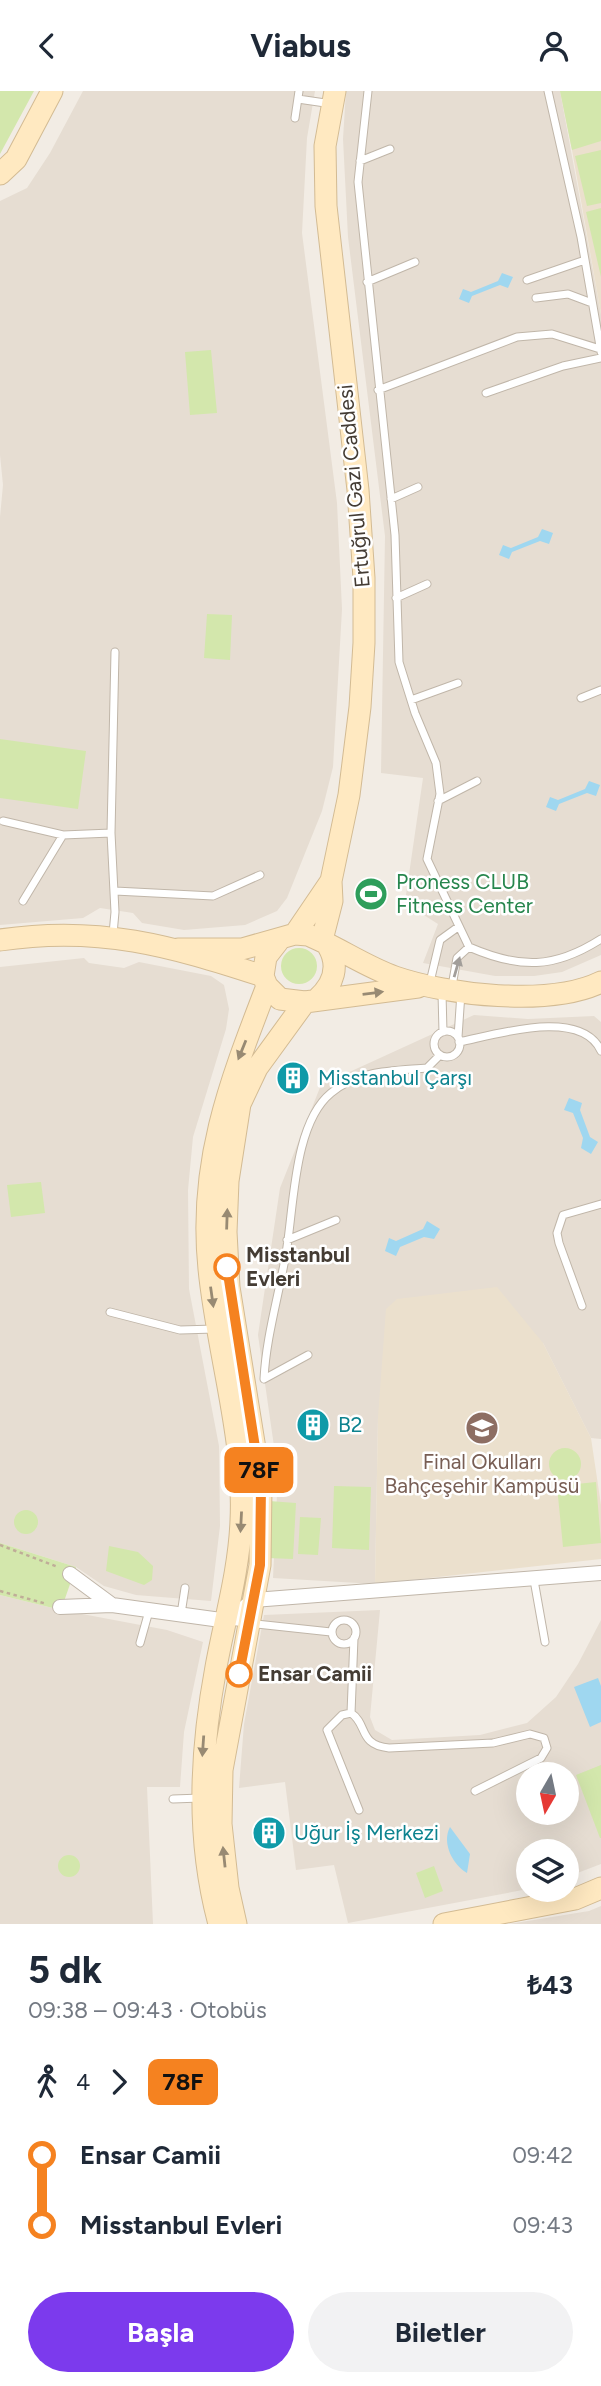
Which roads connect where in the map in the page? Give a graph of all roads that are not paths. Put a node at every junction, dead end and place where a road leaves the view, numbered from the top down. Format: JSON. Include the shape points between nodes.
{"nodes":[{"id":1,"x":52,"y":91,"type":"edge"},
{"id":2,"x":368,"y":91,"type":"edge"},
{"id":3,"x":548,"y":91,"type":"edge"},
{"id":4,"x":298,"y":95,"type":"edge"},
{"id":5,"x":334,"y":98,"type":"edge"},
{"id":6,"x":295,"y":118,"type":"dead end"},
{"id":7,"x":390,"y":149,"type":"dead end"},
{"id":8,"x":360,"y":161,"type":"junction"},
{"id":9,"x":0,"y":174,"type":"edge"},
{"id":10,"x":585,"y":260,"type":"junction"},
{"id":11,"x":415,"y":262,"type":"dead end"},
{"id":12,"x":527,"y":279,"type":"dead end"},
{"id":13,"x":367,"y":282,"type":"junction"},
{"id":14,"x":536,"y":298,"type":"dead end"},
{"id":15,"x":592,"y":303,"type":"junction"},
{"id":16,"x":601,"y":350,"type":"edge"},
{"id":17,"x":601,"y":358,"type":"edge"},
{"id":18,"x":378,"y":390,"type":"junction"},
{"id":19,"x":486,"y":393,"type":"dead end"},
{"id":20,"x":418,"y":487,"type":"dead end"},
{"id":21,"x":391,"y":499,"type":"junction"},
{"id":22,"x":427,"y":584,"type":"dead end"},
{"id":23,"x":396,"y":598,"type":"junction"},
{"id":24,"x":114,"y":652,"type":"dead end"},
{"id":25,"x":458,"y":683,"type":"dead end"},
{"id":26,"x":601,"y":690,"type":"edge"},
{"id":27,"x":582,"y":698,"type":"dead end"},
{"id":28,"x":411,"y":700,"type":"junction"},
{"id":29,"x":477,"y":781,"type":"dead end"},
{"id":30,"x":438,"y":801,"type":"junction"},
{"id":31,"x":3,"y":821,"type":"dead end"},
{"id":32,"x":111,"y":833,"type":"junction"},
{"id":33,"x":63,"y":835,"type":"junction"},
{"id":34,"x":260,"y":875,"type":"dead end"},
{"id":35,"x":331,"y":881,"type":"junction"},
{"id":36,"x":115,"y":891,"type":"junction"},
{"id":37,"x":23,"y":901,"type":"dead end"},
{"id":38,"x":458,"y":927,"type":"junction"},
{"id":39,"x":288,"y":936,"type":"junction"},
{"id":40,"x":113,"y":937,"type":"junction"},
{"id":41,"x":601,"y":939,"type":"edge"},
{"id":42,"x":0,"y":940,"type":"edge"},
{"id":43,"x":325,"y":943,"type":"junction"},
{"id":44,"x":469,"y":947,"type":"junction"},
{"id":45,"x":178,"y":949,"type":"junction"},
{"id":46,"x":265,"y":981,"type":"junction"},
{"id":47,"x":601,"y":982,"type":"edge"},
{"id":48,"x":446,"y":989,"type":"junction"},
{"id":49,"x":311,"y":1001,"type":"junction"},
{"id":50,"x":443,"y":1032,"type":"junction"},
{"id":51,"x":458,"y":1040,"type":"junction"},
{"id":52,"x":601,"y":1051,"type":"edge"},
{"id":53,"x":440,"y":1055,"type":"junction"},
{"id":54,"x":601,"y":1204,"type":"edge"},
{"id":55,"x":336,"y":1220,"type":"dead end"},
{"id":56,"x":287,"y":1240,"type":"junction"},
{"id":57,"x":582,"y":1306,"type":"dead end"},
{"id":58,"x":110,"y":1312,"type":"dead end"},
{"id":59,"x":217,"y":1329,"type":"junction"},
{"id":60,"x":307,"y":1355,"type":"dead end"},
{"id":61,"x":601,"y":1573,"type":"edge"},
{"id":62,"x":70,"y":1574,"type":"road end"},
{"id":63,"x":534,"y":1580,"type":"junction"},
{"id":64,"x":185,"y":1588,"type":"dead end"},
{"id":65,"x":253,"y":1600,"type":"junction"},
{"id":66,"x":112,"y":1605,"type":"junction"},
{"id":67,"x":60,"y":1607,"type":"road end"},
{"id":68,"x":149,"y":1610,"type":"junction"},
{"id":69,"x":181,"y":1614,"type":"junction"},
{"id":70,"x":228,"y":1621,"type":"junction"},
{"id":71,"x":250,"y":1623,"type":"junction"},
{"id":72,"x":331,"y":1632,"type":"junction"},
{"id":73,"x":354,"y":1639,"type":"junction"},
{"id":74,"x":545,"y":1642,"type":"dead end"},
{"id":75,"x":140,"y":1643,"type":"dead end"},
{"id":76,"x":351,"y":1713,"type":"junction"},
{"id":77,"x":475,"y":1791,"type":"dead end"},
{"id":78,"x":202,"y":1798,"type":"junction"},
{"id":79,"x":173,"y":1799,"type":"dead end"},
{"id":80,"x":359,"y":1810,"type":"dead end"},
{"id":81,"x":601,"y":1888,"type":"edge"},
{"id":82,"x":219,"y":1924,"type":"edge"},
{"id":83,"x":236,"y":1924,"type":"edge"},
{"id":84,"x":444,"y":1924,"type":"edge"}],
"edges":[{"from":1,"to":9,"type":"main road","via":[[16,159]]},
{"from":2,"to":8,"type":"lane"},
{"from":3,"to":10,"type":"lane"},
{"from":4,"to":5,"type":"lane"},
{"from":4,"to":6,"type":"lane"},
{"from":5,"to":35,"type":"main road","name":"Ertuğrul Gazi Caddesi","via":[[325,146],[326,206],[358,490],[364,643],[349,795]]},
{"from":7,"to":8,"type":"lane"},
{"from":8,"to":13,"type":"lane"},
{"from":10,"to":12,"type":"lane"},
{"from":10,"to":15,"type":"lane"},
{"from":11,"to":13,"type":"lane"},
{"from":13,"to":18,"type":"lane"},
{"from":14,"to":15,"type":"lane","via":[[568,294]]},
{"from":15,"to":16,"type":"lane"},
{"from":16,"to":18,"type":"lane","via":[[552,334],[517,337]]},
{"from":17,"to":19,"type":"lane"},
{"from":18,"to":21,"type":"lane"},
{"from":20,"to":21,"type":"lane"},
{"from":21,"to":23,"type":"lane"},
{"from":22,"to":23,"type":"lane"},
{"from":23,"to":28,"type":"lane","via":[[400,662]]},
{"from":24,"to":32,"type":"lane"},
{"from":25,"to":28,"type":"lane"},
{"from":26,"to":27,"type":"lane"},
{"from":28,"to":30,"type":"lane","via":[[436,763]]},
{"from":29,"to":30,"type":"lane"},
{"from":30,"to":38,"type":"lane","via":[[427,859]]},
{"from":31,"to":33,"type":"lane"},
{"from":32,"to":33,"type":"lane"},
{"from":32,"to":36,"type":"lane"},
{"from":33,"to":37,"type":"lane"},
{"from":34,"to":36,"type":"lane","via":[[213,895]]},
{"from":35,"to":39,"type":"main road"},
{"from":35,"to":43,"type":"main road","name":"Ertuğrul Gazi Caddesi"},
{"from":36,"to":40,"type":"lane"},
{"from":38,"to":44,"type":"lane"},
{"from":38,"to":48,"type":"lane","via":[[440,940]]},
{"from":39,"to":43,"type":"main road","via":[[308,935]]},
{"from":39,"to":45,"type":"main road","via":[[242,949]]},
{"from":39,"to":46,"type":"main road","via":[[265,957]]},
{"from":40,"to":42,"type":"main road","via":[[80,933]]},
{"from":40,"to":45,"type":"main road"},
{"from":41,"to":44,"type":"lane","via":[[580,952],[532,964],[498,960]]},
{"from":43,"to":48,"type":"main road","via":[[396,977]]},
{"from":43,"to":49,"type":"main road","via":[[334,956],[333,979]]},
{"from":48,"to":44,"type":"lane","one_way":true,"via":[[457,958]]},
{"from":45,"to":46,"type":"main road"},
{"from":46,"to":49,"type":"main road","via":[[280,999]]},
{"from":46,"to":59,"type":"main road","one_way":true,"via":[[213,1146],[208,1240]]},
{"from":47,"to":48,"type":"main road","via":[[565,992],[525,995]]},
{"from":49,"to":48,"type":"main road","one_way":true},
{"from":48,"to":50,"type":"lane"},
{"from":48,"to":51,"type":"lane"},
{"from":65,"to":49,"type":"main road","one_way":true,"via":[[260,1565],[261,1486],[227,1265],[228,1181],[240,1104],[257,1068]]},
{"from":50,"to":51,"type":"lane","via":[[452,1032]]},
{"from":50,"to":53,"type":"lane","via":[[434,1044]]},
{"from":51,"to":52,"type":"lane","via":[[531,1027],[571,1028],[592,1038]]},
{"from":51,"to":53,"type":"lane","via":[[458,1050],[452,1056]]},
{"from":53,"to":56,"type":"lane","via":[[427,1068],[364,1074],[322,1102],[299,1156]]},
{"from":54,"to":57,"type":"lane","via":[[562,1215],[557,1233]]},
{"from":55,"to":56,"type":"lane"},
{"from":56,"to":60,"type":"lane","via":[[264,1379]]},
{"from":58,"to":59,"type":"lane","via":[[180,1330]]},
{"from":59,"to":70,"type":"main road","one_way":true,"via":[[242,1521]]},
{"from":61,"to":63,"type":"street"},
{"from":62,"to":66,"type":"street"},
{"from":63,"to":65,"type":"street"},
{"from":63,"to":74,"type":"lane"},
{"from":64,"to":69,"type":"lane"},
{"from":65,"to":70,"type":"street"},
{"from":65,"to":71,"type":"main road"},
{"from":66,"to":67,"type":"street"},
{"from":66,"to":68,"type":"street"},
{"from":68,"to":69,"type":"street"},
{"from":68,"to":75,"type":"lane"},
{"from":69,"to":70,"type":"street"},
{"from":70,"to":71,"type":"lane"},
{"from":70,"to":78,"type":"main road","one_way":true,"via":[[203,1742]]},
{"from":71,"to":72,"type":"lane"},
{"from":83,"to":71,"type":"main road","one_way":true,"via":[[221,1824],[222,1770]]},
{"from":72,"to":73,"type":"lane","via":[[341,1644]]},
{"from":72,"to":73,"type":"lane","via":[[337,1622],[345,1620],[355,1627]]},
{"from":73,"to":76,"type":"lane"},
{"from":76,"to":77,"type":"lane","via":[[358,1717],[368,1740],[380,1747],[493,1743],[530,1734],[544,1738],[547,1748],[541,1758]]},
{"from":76,"to":80,"type":"lane","via":[[342,1715],[327,1730]]},
{"from":78,"to":79,"type":"lane"},
{"from":78,"to":82,"type":"main road","via":[[206,1865]]},
{"from":81,"to":84,"type":"main road","via":[[523,1911]]}]}
